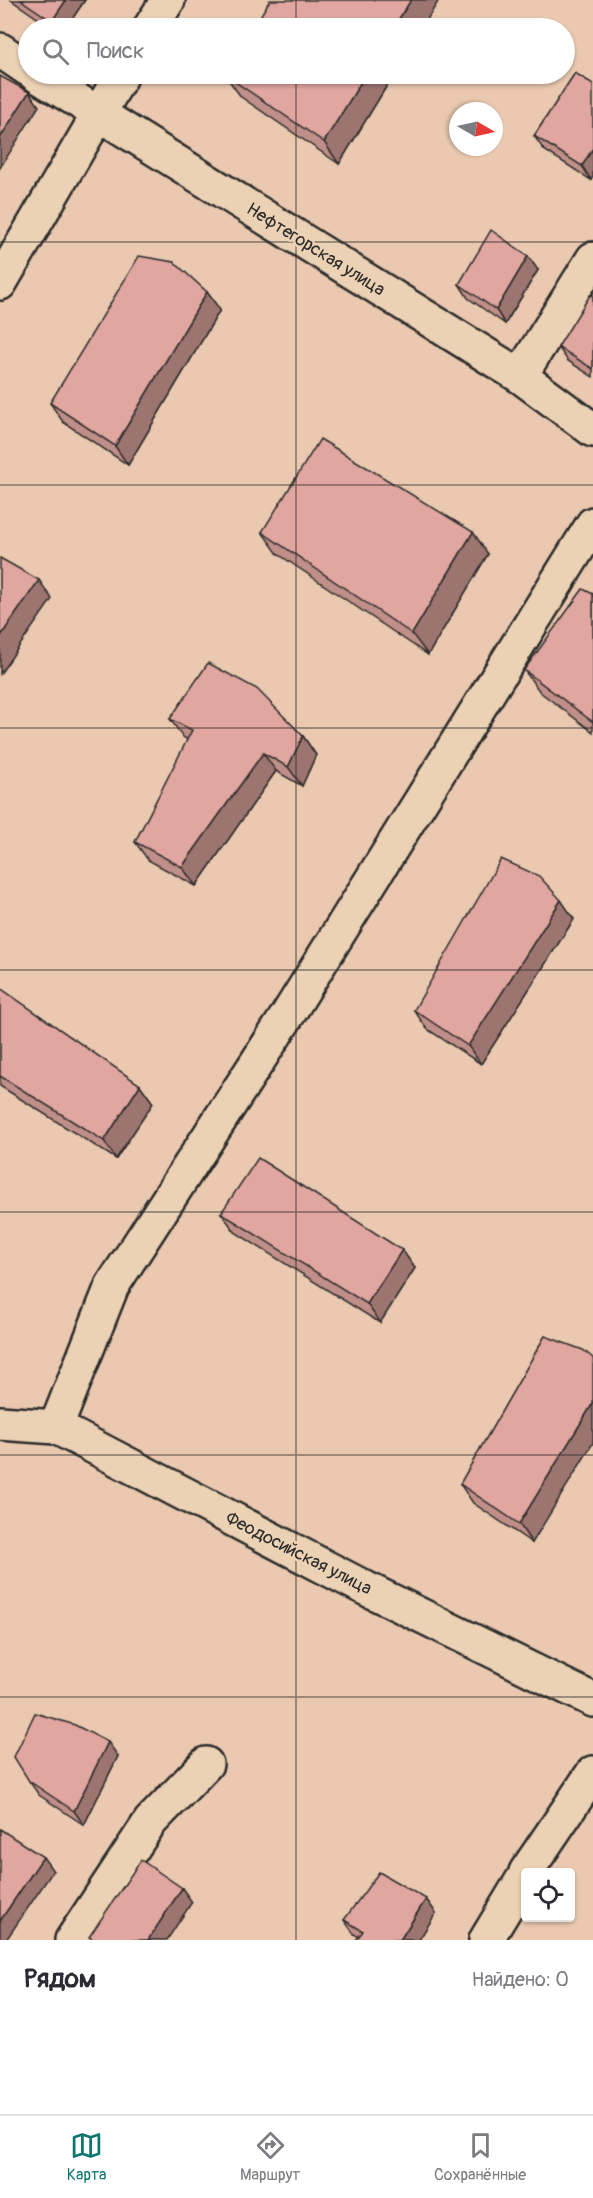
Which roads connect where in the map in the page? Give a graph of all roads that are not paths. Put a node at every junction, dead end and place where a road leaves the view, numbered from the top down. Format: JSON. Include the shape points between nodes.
{"nodes":[{"id":1,"x":168,"y":0,"type":"edge"},
{"id":2,"x":156,"y":18,"type":"edge"},
{"id":3,"x":0,"y":50,"type":"edge"},
{"id":4,"x":18,"y":62,"type":"edge"},
{"id":5,"x":50,"y":84,"type":"edge"},
{"id":6,"x":116,"y":84,"type":"edge"},
{"id":7,"x":97,"y":114,"type":"junction"},
{"id":8,"x":593,"y":259,"type":"edge"},
{"id":9,"x":0,"y":283,"type":"edge"},
{"id":10,"x":520,"y":375,"type":"junction"},
{"id":11,"x":593,"y":430,"type":"edge"},
{"id":12,"x":593,"y":524,"type":"edge"},
{"id":13,"x":0,"y":1423,"type":"edge"},
{"id":14,"x":56,"y":1427,"type":"junction"},
{"id":15,"x":593,"y":1700,"type":"edge"},
{"id":16,"x":206,"y":1764,"type":"dead end"},
{"id":17,"x":588,"y":1792,"type":"edge"},
{"id":18,"x":530,"y":1868,"type":"edge"},
{"id":19,"x":521,"y":1881,"type":"edge"},
{"id":20,"x":72,"y":1940,"type":"edge"},
{"id":21,"x":486,"y":1940,"type":"edge"}],
"edges":[{"from":1,"to":2,"type":"street"},
{"from":3,"to":4,"type":"street"},
{"from":5,"to":7,"type":"street","name":"Нефтегорская улица"},
{"from":6,"to":7,"type":"street"},
{"from":7,"to":9,"type":"street"},
{"from":7,"to":10,"type":"street","name":"Нефтегорская улица"},
{"from":8,"to":10,"type":"street"},
{"from":10,"to":11,"type":"street","name":"Нефтегорская улица"},
{"from":12,"to":14,"type":"street","via":[[287,1016],[112,1286]]},
{"from":13,"to":14,"type":"street","name":"Феодосийская улица"},
{"from":14,"to":15,"type":"street","name":"Феодосийская улица","via":[[365,1588]]},
{"from":16,"to":20,"type":"street","via":[[150,1822]]},
{"from":17,"to":18,"type":"street"},
{"from":19,"to":21,"type":"street"}]}
